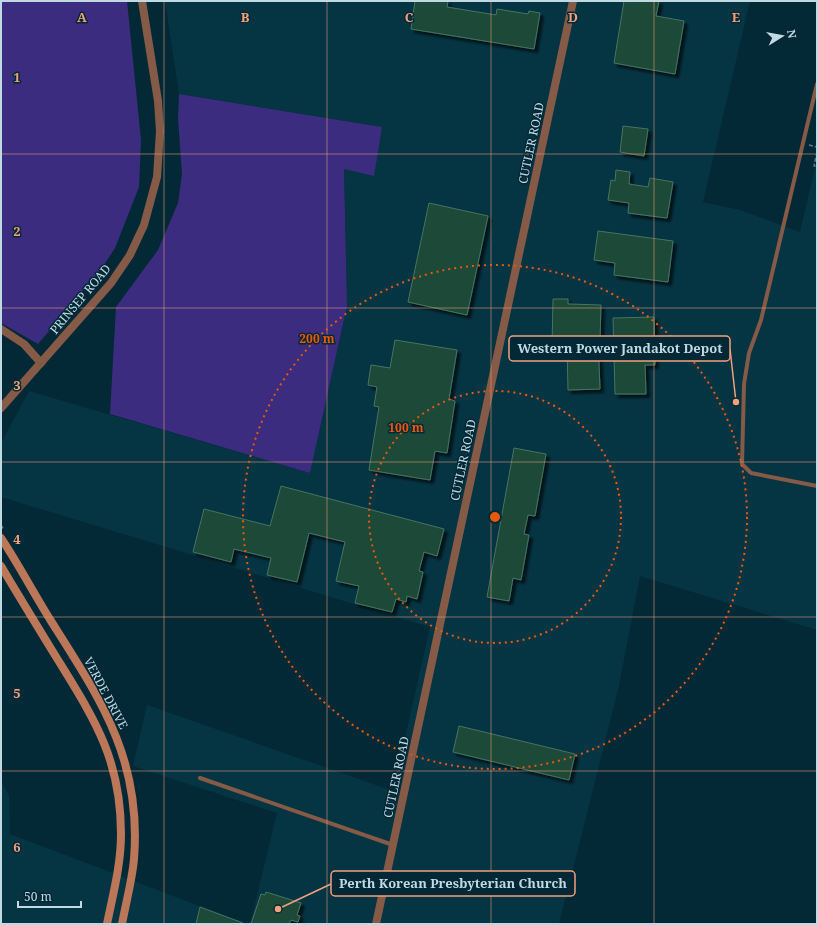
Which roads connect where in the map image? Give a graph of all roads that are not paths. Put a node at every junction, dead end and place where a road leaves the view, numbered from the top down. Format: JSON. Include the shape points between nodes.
{"nodes":[{"id":1,"x":142,"y":1,"type":"edge"},
{"id":2,"x":573,"y":1,"type":"edge"},
{"id":3,"x":817,"y":84,"type":"edge"},
{"id":4,"x":1,"y":329,"type":"edge"},
{"id":5,"x":41,"y":363,"type":"junction"},
{"id":6,"x":1,"y":408,"type":"edge"},
{"id":7,"x":817,"y":486,"type":"edge"},
{"id":8,"x":1,"y":538,"type":"edge"},
{"id":9,"x":1,"y":566,"type":"edge"},
{"id":10,"x":200,"y":778,"type":"dead end"},
{"id":11,"x":394,"y":845,"type":"junction"},
{"id":12,"x":107,"y":924,"type":"edge"},
{"id":13,"x":122,"y":924,"type":"edge"},
{"id":14,"x":376,"y":924,"type":"edge"}],
"edges":[{"from":1,"to":5,"type":"street","name":"PRINSEP ROAD","via":[[158,101],[160,131],[159,162],[149,210],[121,270]]},
{"from":2,"to":11,"type":"street","name":"CUTLER ROAD"},
{"from":3,"to":7,"type":"lane","via":[[761,320],[749,353],[744,384],[742,464],[751,473]]},
{"from":4,"to":5,"type":"street","via":[[24,344]]},
{"from":5,"to":6,"type":"street","name":"PRINSEP ROAD"},
{"from":8,"to":13,"type":"main road","name":"VERDE DRIVE","via":[[102,705],[125,761],[134,810],[135,836],[132,876]]},
{"from":9,"to":12,"type":"main road","name":"VERDE DRIVE","via":[[88,707],[109,754],[119,801],[121,835],[118,869]]},
{"from":10,"to":11,"type":"lane"},
{"from":11,"to":14,"type":"street","name":"CUTLER ROAD"}]}
